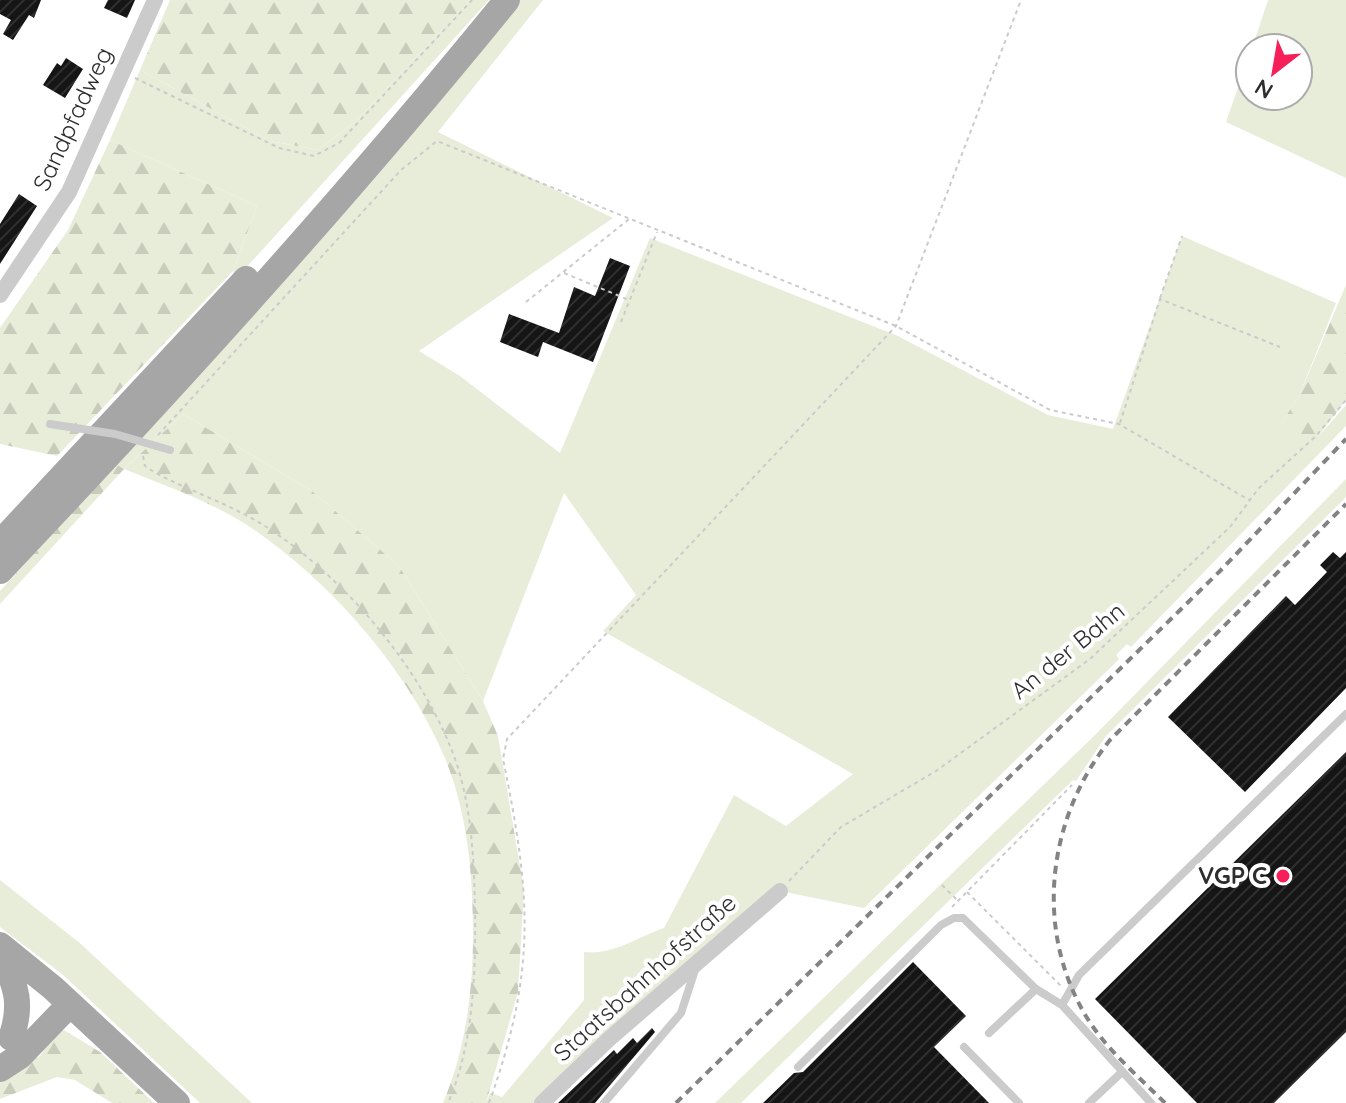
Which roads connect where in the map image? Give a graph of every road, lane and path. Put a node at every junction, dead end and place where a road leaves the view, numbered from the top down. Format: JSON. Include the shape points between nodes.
{"nodes":[{"id":1,"x":155,"y":0,"type":"edge"},
{"id":2,"x":472,"y":0,"type":"edge"},
{"id":3,"x":497,"y":0,"type":"edge"},
{"id":4,"x":507,"y":0,"type":"edge"},
{"id":5,"x":1021,"y":0,"type":"edge"},
{"id":6,"x":122,"y":72,"type":"junction"},
{"id":7,"x":630,"y":218,"type":"junction"},
{"id":8,"x":657,"y":231,"type":"junction"},
{"id":9,"x":1182,"y":236,"type":"dead end"},
{"id":10,"x":562,"y":272,"type":"junction"},
{"id":11,"x":0,"y":295,"type":"edge"},
{"id":12,"x":1160,"y":299,"type":"junction"},
{"id":13,"x":630,"y":300,"type":"junction"},
{"id":14,"x":526,"y":302,"type":"dead end"},
{"id":15,"x":621,"y":322,"type":"dead end"},
{"id":16,"x":896,"y":326,"type":"junction"},
{"id":17,"x":1280,"y":347,"type":"dead end"},
{"id":18,"x":1346,"y":400,"type":"edge"},
{"id":19,"x":50,"y":424,"type":"dead end"},
{"id":20,"x":1119,"y":424,"type":"junction"},
{"id":21,"x":151,"y":442,"type":"dead end"},
{"id":22,"x":146,"y":449,"type":"dead end"},
{"id":23,"x":170,"y":450,"type":"dead end"},
{"id":24,"x":53,"y":487,"type":"junction"},
{"id":25,"x":1249,"y":500,"type":"junction"},
{"id":26,"x":0,"y":525,"type":"edge"},
{"id":27,"x":0,"y":543,"type":"edge"},
{"id":28,"x":0,"y":571,"type":"edge"},
{"id":29,"x":1346,"y":714,"type":"edge"},
{"id":30,"x":1072,"y":785,"type":"dead end"},
{"id":31,"x":942,"y":885,"type":"dead end"},
{"id":32,"x":780,"y":891,"type":"joint"},
{"id":33,"x":967,"y":892,"type":"junction"},
{"id":34,"x":958,"y":901,"type":"junction"},
{"id":35,"x":941,"y":925,"type":"junction"},
{"id":36,"x":0,"y":945,"type":"edge"},
{"id":37,"x":0,"y":957,"type":"edge"},
{"id":38,"x":697,"y":960,"type":"junction"},
{"id":39,"x":1036,"y":989,"type":"junction"},
{"id":40,"x":1068,"y":993,"type":"junction"},
{"id":41,"x":62,"y":996,"type":"junction"},
{"id":42,"x":1062,"y":1005,"type":"junction"},
{"id":43,"x":989,"y":1033,"type":"dead end"},
{"id":44,"x":6,"y":1042,"type":"edge"},
{"id":45,"x":964,"y":1047,"type":"dead end"},
{"id":46,"x":798,"y":1067,"type":"dead end"},
{"id":47,"x":0,"y":1069,"type":"edge"},
{"id":48,"x":1122,"y":1072,"type":"junction"},
{"id":49,"x":177,"y":1103,"type":"edge"},
{"id":50,"x":448,"y":1103,"type":"edge"},
{"id":51,"x":489,"y":1103,"type":"edge"},
{"id":52,"x":542,"y":1103,"type":"edge"},
{"id":53,"x":604,"y":1103,"type":"edge"},
{"id":54,"x":1019,"y":1103,"type":"edge"},
{"id":55,"x":1089,"y":1103,"type":"edge"},
{"id":56,"x":1151,"y":1103,"type":"edge"}],
"edges":[{"from":1,"to":6,"type":"street","name":"Sandpfadweg"},
{"from":2,"to":6,"type":"path","via":[[339,143],[314,156],[279,148]]},
{"from":3,"to":24,"type":"main road"},
{"from":4,"to":28,"type":"main road","via":[[356,182]]},
{"from":5,"to":16,"type":"path"},
{"from":6,"to":11,"type":"street","name":"Sandpfadweg","via":[[69,192]]},
{"from":7,"to":8,"type":"path"},
{"from":7,"to":10,"type":"path"},
{"from":7,"to":21,"type":"path","via":[[437,141],[401,170]]},
{"from":8,"to":13,"type":"path"},
{"from":8,"to":16,"type":"path"},
{"from":9,"to":12,"type":"path"},
{"from":10,"to":13,"type":"path"},
{"from":10,"to":14,"type":"path"},
{"from":12,"to":17,"type":"path"},
{"from":12,"to":20,"type":"path"},
{"from":13,"to":15,"type":"path"},
{"from":16,"to":20,"type":"path","via":[[1050,410]]},
{"from":16,"to":51,"type":"path","via":[[507,739],[502,749],[526,890],[526,935],[516,1021]]},
{"from":18,"to":25,"type":"path","name":"An der Bahn"},
{"from":19,"to":23,"type":"lane","bridge":true},
{"from":20,"to":25,"type":"path"},
{"from":22,"to":50,"type":"path","via":[[143,461],[154,472],[266,527],[319,568],[388,644],[440,724],[454,758],[474,851],[476,975]]},
{"from":24,"to":26,"type":"main road"},
{"from":24,"to":27,"type":"main road"},
{"from":25,"to":32,"type":"path","name":"An der Bahn","via":[[1217,541],[1090,659],[936,771],[841,827]]},
{"from":29,"to":40,"type":"lane","via":[[1079,975]]},
{"from":30,"to":33,"type":"path"},
{"from":31,"to":34,"type":"path"},
{"from":32,"to":38,"type":"street","name":"Staatsbahnhofstraße"},
{"from":33,"to":34,"type":"path"},
{"from":33,"to":40,"type":"path"},
{"from":34,"to":35,"type":"path"},
{"from":35,"to":39,"type":"lane","via":[[954,918],[969,921]]},
{"from":35,"to":46,"type":"lane"},
{"from":36,"to":41,"type":"main road"},
{"from":37,"to":44,"type":"main road","via":[[19,1004]]},
{"from":38,"to":52,"type":"street","name":"Staatsbahnhofstraße"},
{"from":38,"to":53,"type":"lane","via":[[681,1013]]},
{"from":39,"to":42,"type":"lane"},
{"from":39,"to":43,"type":"lane"},
{"from":40,"to":42,"type":"lane"},
{"from":41,"to":44,"type":"main road"},
{"from":41,"to":47,"type":"main road","via":[[20,1056]]},
{"from":41,"to":49,"type":"main road"},
{"from":42,"to":48,"type":"lane"},
{"from":45,"to":54,"type":"lane"},
{"from":48,"to":55,"type":"lane"},
{"from":48,"to":56,"type":"lane"}]}
